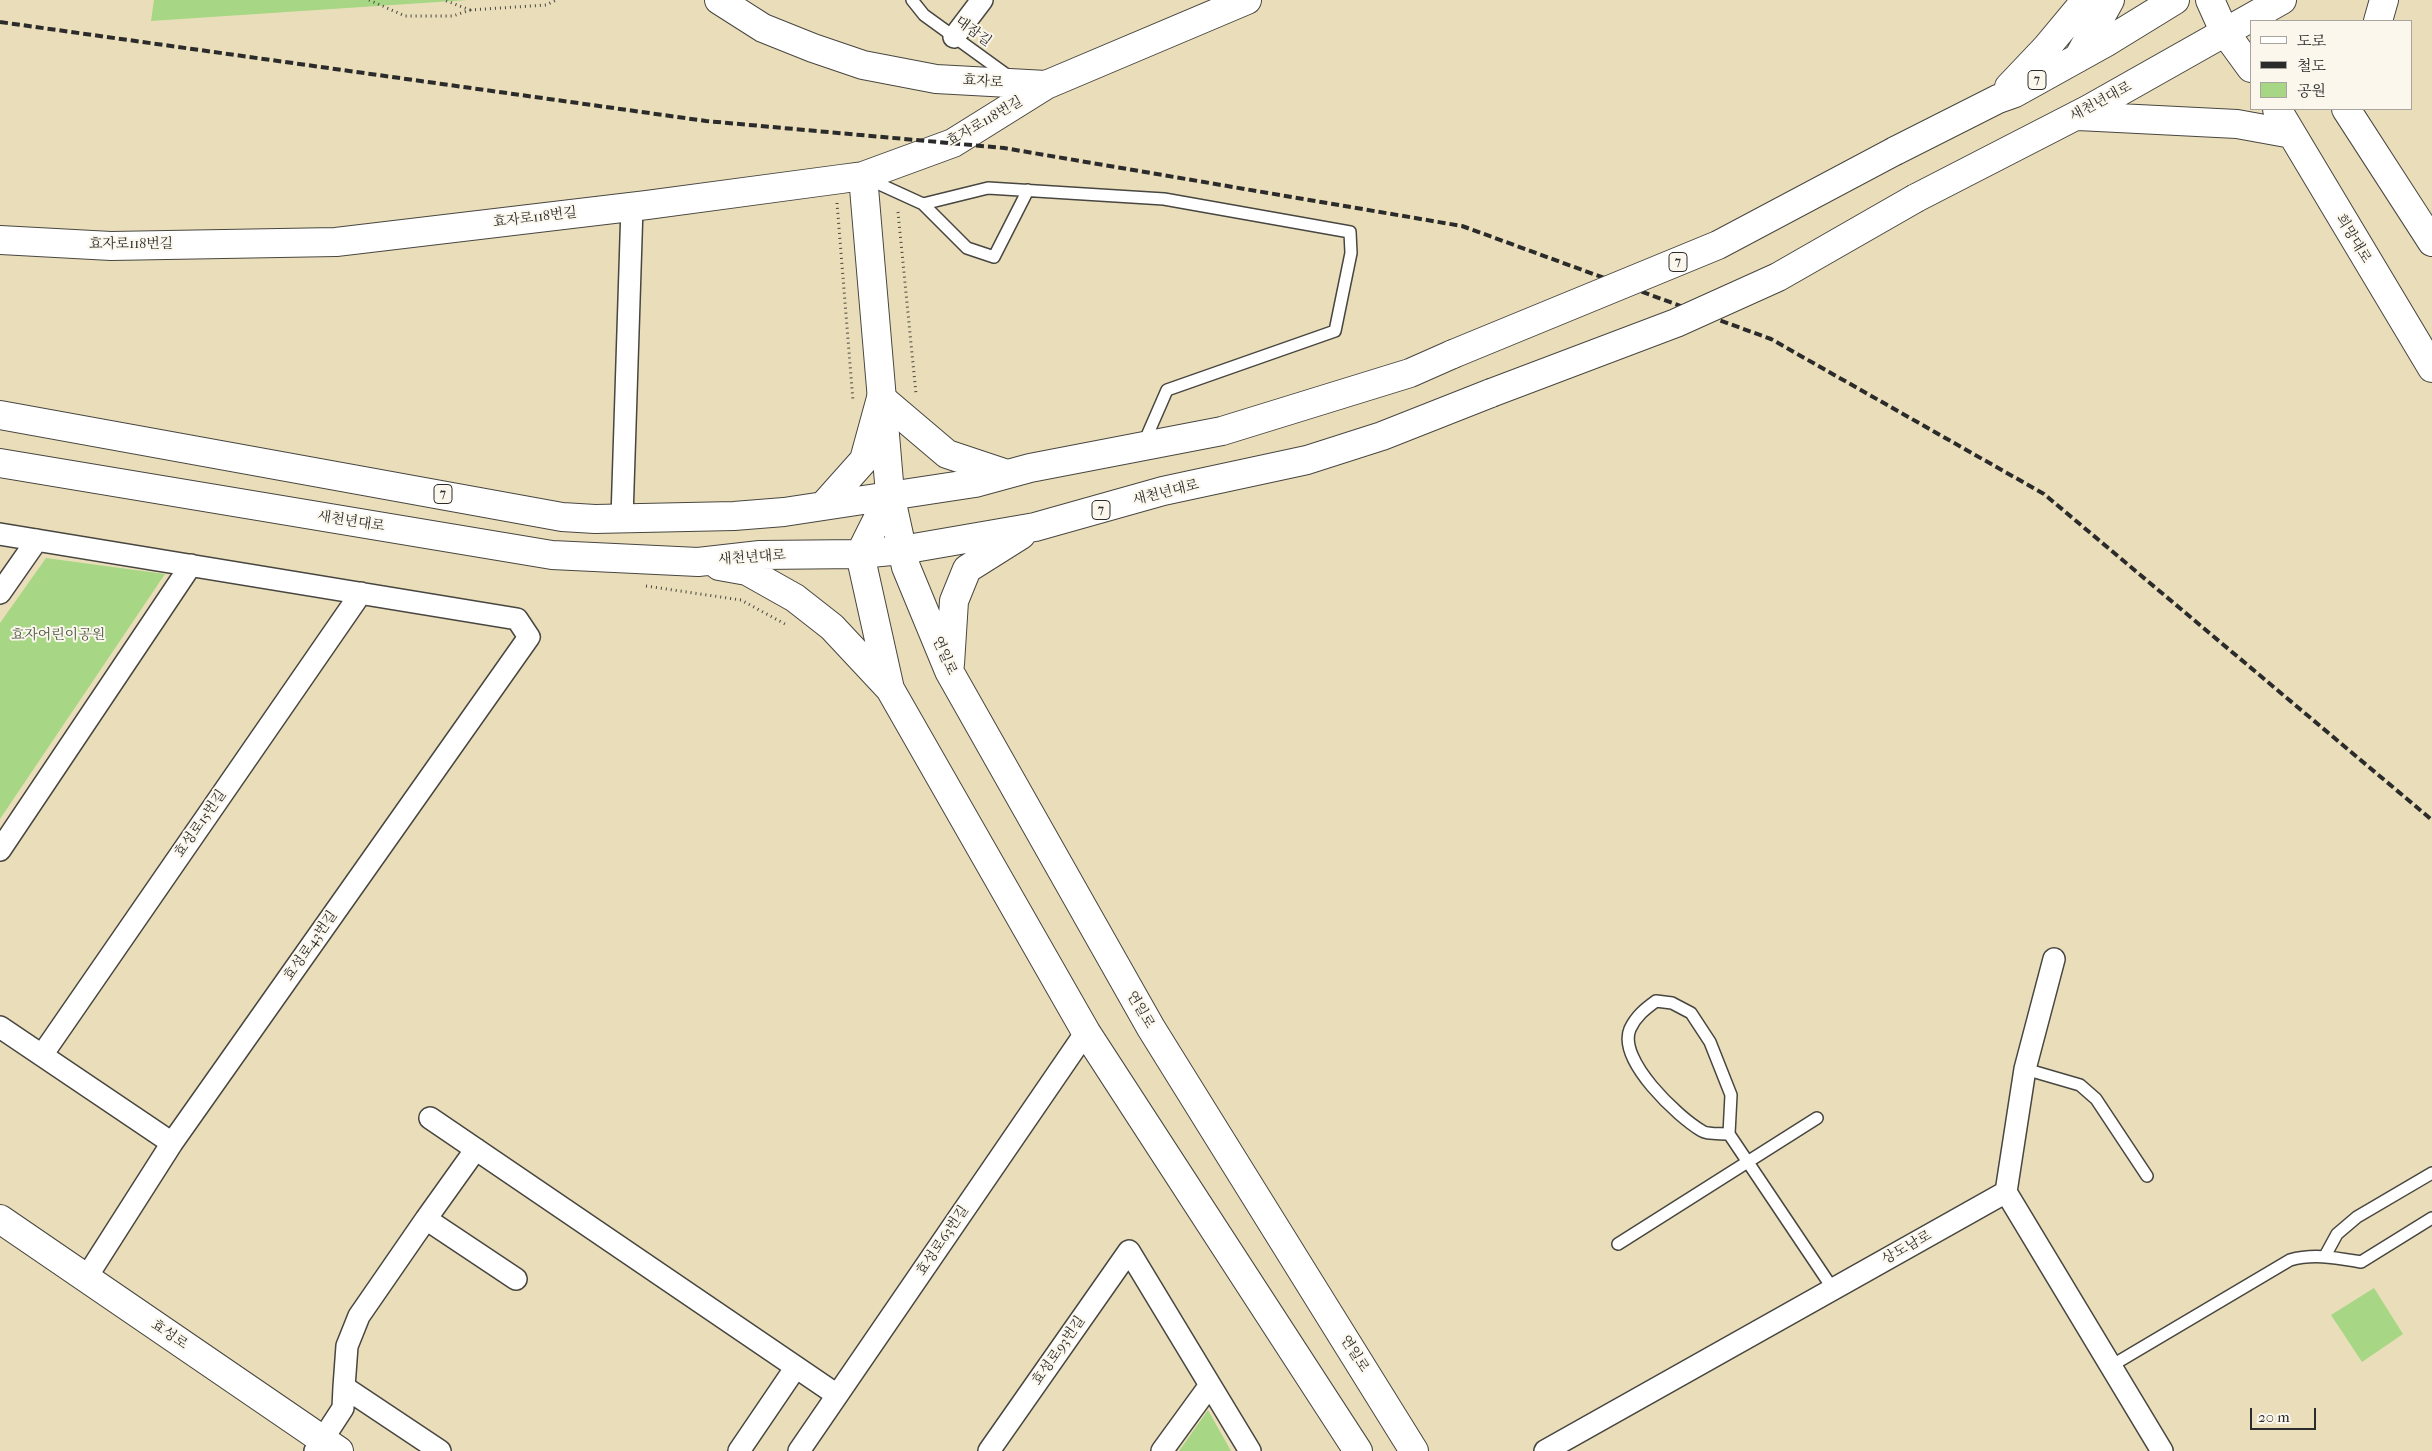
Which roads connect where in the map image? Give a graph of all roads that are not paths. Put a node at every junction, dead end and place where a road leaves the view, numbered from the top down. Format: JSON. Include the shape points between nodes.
{"nodes":[{"id":1,"x":719,"y":0,"type":"edge"},
{"id":2,"x":912,"y":0,"type":"edge"},
{"id":3,"x":982,"y":0,"type":"edge"},
{"id":4,"x":1246,"y":0,"type":"edge"},
{"id":5,"x":2086,"y":0,"type":"edge"},
{"id":6,"x":2110,"y":0,"type":"edge"},
{"id":7,"x":2175,"y":0,"type":"edge"},
{"id":8,"x":2210,"y":0,"type":"edge"},
{"id":9,"x":2384,"y":0,"type":"edge"},
{"id":10,"x":2283,"y":6,"type":"edge"},
{"id":11,"x":2378,"y":20,"type":"edge"},
{"id":12,"x":2224,"y":31,"type":"junction"},
{"id":13,"x":954,"y":37,"type":"junction"},
{"id":14,"x":2077,"y":58,"type":"junction"},
{"id":15,"x":2250,"y":67,"type":"edge"},
{"id":16,"x":1033,"y":85,"type":"junction"},
{"id":17,"x":1998,"y":99,"type":"junction"},
{"id":18,"x":2278,"y":110,"type":"edge"},
{"id":19,"x":2347,"y":110,"type":"edge"},
{"id":20,"x":2370,"y":110,"type":"edge"},
{"id":21,"x":2076,"y":116,"type":"junction"},
{"id":22,"x":2292,"y":134,"type":"junction"},
{"id":23,"x":2369,"y":145,"type":"junction"},
{"id":24,"x":863,"y":176,"type":"junction"},
{"id":25,"x":1028,"y":190,"type":"junction"},
{"id":26,"x":923,"y":204,"type":"junction"},
{"id":27,"x":632,"y":207,"type":"junction"},
{"id":28,"x":0,"y":240,"type":"edge"},
{"id":29,"x":2432,"y":242,"type":"edge"},
{"id":30,"x":2432,"y":368,"type":"edge"},
{"id":31,"x":882,"y":398,"type":"junction"},
{"id":32,"x":0,"y":415,"type":"edge"},
{"id":33,"x":1142,"y":447,"type":"junction"},
{"id":34,"x":0,"y":463,"type":"edge"},
{"id":35,"x":1007,"y":474,"type":"junction"},
{"id":36,"x":890,"y":494,"type":"junction"},
{"id":37,"x":823,"y":506,"type":"junction"},
{"id":38,"x":622,"y":518,"type":"junction"},
{"id":39,"x":1035,"y":527,"type":"junction"},
{"id":40,"x":0,"y":534,"type":"edge"},
{"id":41,"x":37,"y":540,"type":"junction"},
{"id":42,"x":902,"y":550,"type":"junction"},
{"id":43,"x":860,"y":554,"type":"junction"},
{"id":44,"x":698,"y":562,"type":"junction"},
{"id":45,"x":191,"y":565,"type":"junction"},
{"id":46,"x":0,"y":592,"type":"edge"},
{"id":47,"x":361,"y":593,"type":"junction"},
{"id":48,"x":949,"y":671,"type":"junction"},
{"id":49,"x":890,"y":689,"type":"junction"},
{"id":50,"x":0,"y":850,"type":"edge"},
{"id":51,"x":2054,"y":959,"type":"dead end"},
{"id":52,"x":0,"y":1027,"type":"edge"},
{"id":53,"x":1086,"y":1032,"type":"junction"},
{"id":54,"x":42,"y":1055,"type":"junction"},
{"id":55,"x":2026,"y":1069,"type":"junction"},
{"id":56,"x":430,"y":1118,"type":"dead end"},
{"id":57,"x":1818,"y":1118,"type":"dead end"},
{"id":58,"x":1729,"y":1134,"type":"junction"},
{"id":59,"x":172,"y":1143,"type":"junction"},
{"id":60,"x":476,"y":1149,"type":"junction"},
{"id":61,"x":1747,"y":1164,"type":"junction"},
{"id":62,"x":2432,"y":1173,"type":"edge"},
{"id":63,"x":2147,"y":1176,"type":"dead end"},
{"id":64,"x":2006,"y":1192,"type":"junction"},
{"id":65,"x":2432,"y":1218,"type":"edge"},
{"id":66,"x":0,"y":1219,"type":"edge"},
{"id":67,"x":426,"y":1219,"type":"junction"},
{"id":68,"x":1618,"y":1244,"type":"dead end"},
{"id":69,"x":2325,"y":1256,"type":"junction"},
{"id":70,"x":86,"y":1278,"type":"junction"},
{"id":71,"x":516,"y":1279,"type":"dead end"},
{"id":72,"x":1833,"y":1290,"type":"junction"},
{"id":73,"x":2110,"y":1366,"type":"junction"},
{"id":74,"x":796,"y":1367,"type":"junction"},
{"id":75,"x":1210,"y":1384,"type":"junction"},
{"id":76,"x":344,"y":1387,"type":"junction"},
{"id":77,"x":837,"y":1395,"type":"junction"},
{"id":78,"x":325,"y":1447,"type":"edge"},
{"id":79,"x":440,"y":1451,"type":"edge"},
{"id":80,"x":739,"y":1451,"type":"edge"},
{"id":81,"x":799,"y":1451,"type":"edge"},
{"id":82,"x":988,"y":1451,"type":"edge"},
{"id":83,"x":1162,"y":1451,"type":"edge"},
{"id":84,"x":1250,"y":1451,"type":"edge"},
{"id":85,"x":1358,"y":1451,"type":"edge"},
{"id":86,"x":1414,"y":1451,"type":"edge"},
{"id":87,"x":1545,"y":1451,"type":"edge"},
{"id":88,"x":2162,"y":1451,"type":"edge"}],
"edges":[{"from":1,"to":16,"type":"main road","name":"효자로","via":[[763,28],[863,65],[936,79]]},
{"from":2,"to":13,"type":"lane","name":"대잠길","via":[[924,15]]},
{"from":3,"to":13,"type":"street"},
{"from":4,"to":16,"type":"main road","name":"효자로"},
{"from":5,"to":17,"type":"main road"},
{"from":6,"to":14,"type":"main road"},
{"from":7,"to":14,"type":"main road","number":"7"},
{"from":8,"to":12,"type":"main road"},
{"from":9,"to":11,"type":"main road"},
{"from":10,"to":12,"type":"main road","name":"새천년대로","number":"7"},
{"from":12,"to":15,"type":"main road"},
{"from":12,"to":21,"type":"main road","name":"새천년대로","number":"7"},
{"from":13,"to":16,"type":"lane","name":"대잠길"},
{"from":14,"to":17,"type":"main road","number":"7","via":[[2015,93]]},
{"from":16,"to":24,"type":"main road","name":"효자로118번길","via":[[953,143]]},
{"from":17,"to":33,"type":"main road","number":"7","bridge":true,"via":[[1718,245],[1410,373],[1222,432]]},
{"from":18,"to":22,"type":"main road","name":"희망대로"},
{"from":19,"to":23,"type":"main road"},
{"from":20,"to":23,"type":"main road"},
{"from":21,"to":22,"type":"main road","via":[[2237,124]]},
{"from":21,"to":39,"type":"main road","name":"새천년대로","number":"7","bridge":true,"via":[[1916,198],[1778,277],[1676,323],[1382,436],[1307,460],[1163,491]]},
{"from":22,"to":30,"type":"main road","name":"희망대로"},
{"from":23,"to":29,"type":"main road"},
{"from":24,"to":26,"type":"lane"},
{"from":24,"to":27,"type":"main road","name":"효자로118번길"},
{"from":24,"to":31,"type":"main road","name":"연일로"},
{"from":25,"to":26,"type":"lane","via":[[988,188]]},
{"from":25,"to":26,"type":"lane","via":[[994,257],[967,248]]},
{"from":25,"to":33,"type":"lane","via":[[1164,199],[1350,232],[1351,253],[1335,331],[1167,390]]},
{"from":27,"to":28,"type":"main road","name":"효자로118번길","via":[[336,242],[111,246]]},
{"from":27,"to":38,"type":"street"},
{"from":31,"to":35,"type":"main road","via":[[947,454]]},
{"from":31,"to":36,"type":"main road","name":"연일로"},
{"from":31,"to":37,"type":"main road","via":[[864,460]]},
{"from":32,"to":38,"type":"main road","number":"7","via":[[562,517]]},
{"from":33,"to":35,"type":"main road","number":"7"},
{"from":34,"to":44,"type":"main road","name":"새천년대로","number":"7","via":[[552,555]]},
{"from":35,"to":36,"type":"main road","number":"7","via":[[975,483]]},
{"from":36,"to":37,"type":"main road","number":"7"},
{"from":36,"to":42,"type":"main road","name":"연일로"},
{"from":36,"to":43,"type":"main road"},
{"from":37,"to":38,"type":"main road","number":"7","via":[[734,516]]},
{"from":39,"to":42,"type":"main road","name":"새천년대로","number":"7"},
{"from":39,"to":48,"type":"main road","via":[[967,569],[954,601]]},
{"from":40,"to":41,"type":"street"},
{"from":41,"to":45,"type":"street"},
{"from":41,"to":46,"type":"street"},
{"from":42,"to":43,"type":"main road","name":"새천년대로","number":"7"},
{"from":42,"to":48,"type":"main road","name":"연일로"},
{"from":43,"to":44,"type":"main road","name":"새천년대로","number":"7","via":[[760,555]]},
{"from":43,"to":49,"type":"main road"},
{"from":44,"to":49,"type":"main road","via":[[747,571],[795,598],[832,627]]},
{"from":45,"to":47,"type":"street"},
{"from":45,"to":50,"type":"street"},
{"from":47,"to":54,"type":"street","name":"효성로15번길"},
{"from":47,"to":59,"type":"street","name":"효성로43번길","via":[[517,619],[529,637]]},
{"from":48,"to":86,"type":"main road","name":"연일로","via":[[1151,1028]]},
{"from":49,"to":53,"type":"main road"},
{"from":51,"to":55,"type":"street"},
{"from":52,"to":54,"type":"street"},
{"from":53,"to":77,"type":"street","name":"효성로63번길"},
{"from":53,"to":85,"type":"main road"},
{"from":54,"to":59,"type":"street"},
{"from":55,"to":63,"type":"lane","via":[[2080,1085],[2091,1094]]},
{"from":55,"to":64,"type":"street"},
{"from":56,"to":60,"type":"street"},
{"from":57,"to":61,"type":"lane"},
{"from":58,"to":58,"type":"lane","via":[[1731,1095],[1710,1042],[1691,1013],[1672,1003],[1656,1002],[1638,1014],[1629,1030],[1636,1067],[1666,1102],[1704,1132]]},
{"from":58,"to":61,"type":"lane"},
{"from":59,"to":70,"type":"street","name":"효성로43번길"},
{"from":60,"to":67,"type":"street"},
{"from":60,"to":74,"type":"street"},
{"from":61,"to":68,"type":"lane"},
{"from":61,"to":72,"type":"lane"},
{"from":62,"to":69,"type":"lane","via":[[2358,1217],[2337,1234]]},
{"from":64,"to":72,"type":"street","name":"상도남로"},
{"from":64,"to":73,"type":"street"},
{"from":65,"to":69,"type":"lane","via":[[2361,1262]]},
{"from":66,"to":70,"type":"main road","name":"효성로"},
{"from":67,"to":71,"type":"street"},
{"from":67,"to":76,"type":"street","via":[[360,1316],[347,1346]]},
{"from":69,"to":73,"type":"lane","via":[[2290,1260]]},
{"from":70,"to":78,"type":"main road","name":"효성로"},
{"from":72,"to":87,"type":"street","name":"상도남로"},
{"from":73,"to":88,"type":"street"},
{"from":74,"to":77,"type":"street"},
{"from":74,"to":80,"type":"street"},
{"from":75,"to":82,"type":"street","name":"효성로93번길","via":[[1129,1252]]},
{"from":75,"to":83,"type":"street"},
{"from":75,"to":84,"type":"street"},
{"from":76,"to":78,"type":"street","via":[[343,1408]]},
{"from":76,"to":79,"type":"street"},
{"from":77,"to":81,"type":"street","name":"효성로63번길"}]}
